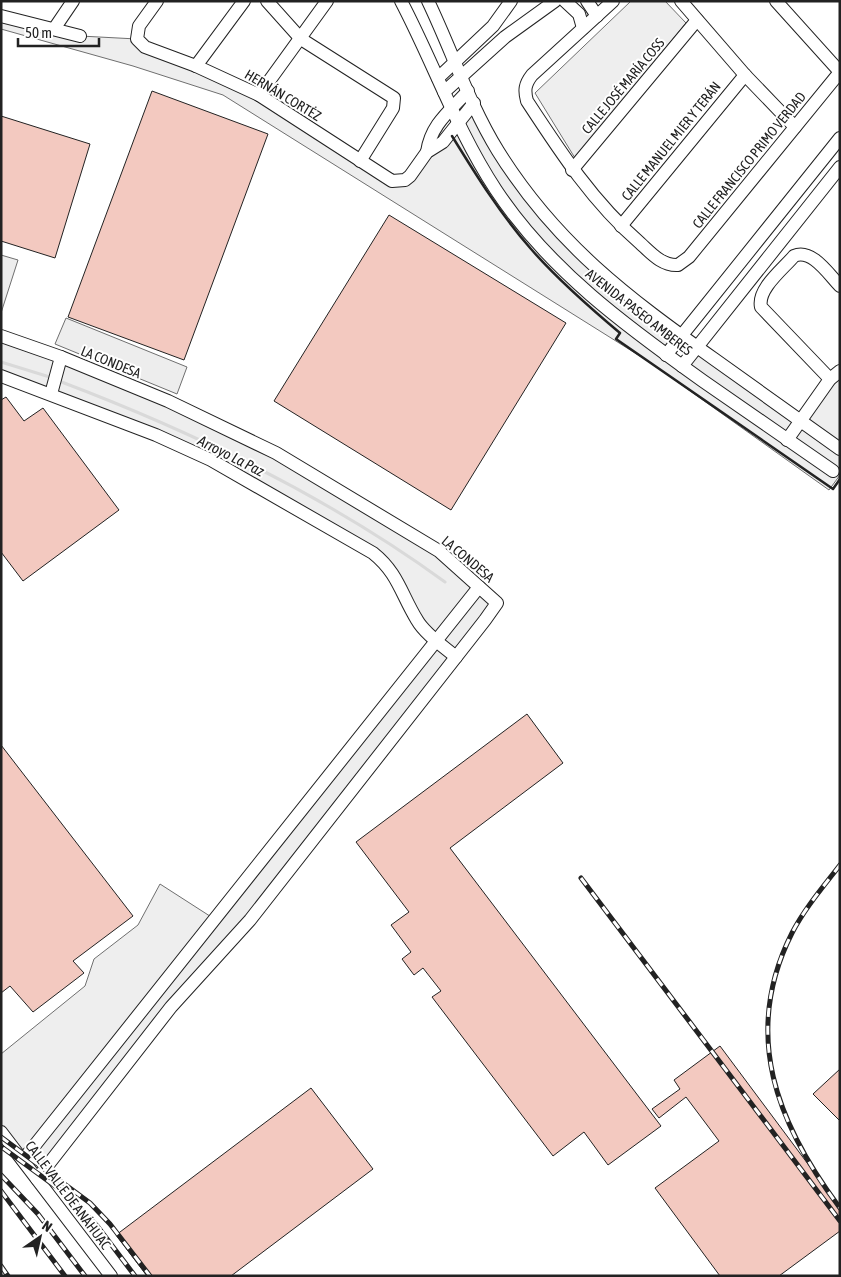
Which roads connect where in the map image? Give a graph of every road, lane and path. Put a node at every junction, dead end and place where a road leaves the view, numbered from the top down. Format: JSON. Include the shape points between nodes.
{"nodes":[{"id":1,"x":74,"y":1,"type":"edge"},
{"id":2,"x":157,"y":1,"type":"edge"},
{"id":3,"x":244,"y":1,"type":"edge"},
{"id":4,"x":267,"y":1,"type":"edge"},
{"id":5,"x":327,"y":1,"type":"edge"},
{"id":6,"x":401,"y":1,"type":"edge"},
{"id":7,"x":428,"y":1,"type":"edge"},
{"id":8,"x":511,"y":1,"type":"edge"},
{"id":9,"x":555,"y":1,"type":"edge"},
{"id":10,"x":565,"y":1,"type":"edge"},
{"id":11,"x":587,"y":1,"type":"edge"},
{"id":12,"x":613,"y":1,"type":"edge"},
{"id":13,"x":681,"y":1,"type":"edge"},
{"id":14,"x":776,"y":1,"type":"edge"},
{"id":15,"x":1,"y":16,"type":"edge"},
{"id":16,"x":597,"y":16,"type":"junction"},
{"id":17,"x":697,"y":20,"type":"junction"},
{"id":18,"x":584,"y":28,"type":"junction"},
{"id":19,"x":54,"y":29,"type":"junction"},
{"id":20,"x":80,"y":36,"type":"dead end"},
{"id":21,"x":301,"y":40,"type":"junction"},
{"id":22,"x":454,"y":61,"type":"junction"},
{"id":23,"x":196,"y":66,"type":"junction"},
{"id":24,"x":840,"y":72,"type":"edge"},
{"id":25,"x":745,"y":75,"type":"junction"},
{"id":26,"x":461,"y":76,"type":"junction"},
{"id":27,"x":438,"y":78,"type":"junction"},
{"id":28,"x":468,"y":91,"type":"junction"},
{"id":29,"x":444,"y":92,"type":"junction"},
{"id":30,"x":259,"y":95,"type":"junction"},
{"id":31,"x":474,"y":103,"type":"junction"},
{"id":32,"x":452,"y":109,"type":"junction"},
{"id":33,"x":458,"y":123,"type":"junction"},
{"id":34,"x":795,"y":127,"type":"junction"},
{"id":35,"x":840,"y":138,"type":"edge"},
{"id":36,"x":427,"y":152,"type":"junction"},
{"id":37,"x":360,"y":161,"type":"junction"},
{"id":38,"x":840,"y":167,"type":"edge"},
{"id":39,"x":572,"y":170,"type":"junction"},
{"id":40,"x":621,"y":226,"type":"junction"},
{"id":41,"x":840,"y":286,"type":"edge"},
{"id":42,"x":1,"y":336,"type":"edge"},
{"id":43,"x":681,"y":336,"type":"junction"},
{"id":44,"x":697,"y":347,"type":"junction"},
{"id":45,"x":666,"y":355,"type":"junction"},
{"id":46,"x":61,"y":361,"type":"junction"},
{"id":47,"x":682,"y":366,"type":"junction"},
{"id":48,"x":835,"y":375,"type":"edge"},
{"id":49,"x":1,"y":376,"type":"edge"},
{"id":50,"x":52,"y":390,"type":"junction"},
{"id":51,"x":801,"y":422,"type":"junction"},
{"id":52,"x":787,"y":440,"type":"junction"},
{"id":53,"x":840,"y":449,"type":"edge"},
{"id":54,"x":833,"y":471,"type":"dead end"},
{"id":55,"x":479,"y":587,"type":"junction"},
{"id":56,"x":436,"y":640,"type":"junction"},
{"id":57,"x":456,"y":657,"type":"junction"},
{"id":58,"x":1,"y":1132,"type":"edge"},
{"id":59,"x":23,"y":1160,"type":"junction"},
{"id":60,"x":37,"y":1179,"type":"junction"},
{"id":61,"x":111,"y":1276,"type":"edge"}],
"edges":[{"from":1,"to":19,"type":"street"},
{"from":2,"to":23,"type":"street","name":"HERNÁN CORTÉZ","via":[[139,26],[137,39],[145,47]]},
{"from":3,"to":23,"type":"street"},
{"from":4,"to":21,"type":"street"},
{"from":5,"to":21,"type":"street"},
{"from":6,"to":27,"type":"street","name":"AVENIDA PASEO AMBERES"},
{"from":7,"to":22,"type":"street","name":"AVENIDA PASEO AMBERES"},
{"from":8,"to":22,"type":"street","via":[[493,26]]},
{"from":9,"to":26,"type":"street","via":[[523,23]]},
{"from":10,"to":18,"type":"street","via":[[579,14]]},
{"from":11,"to":16,"type":"street"},
{"from":12,"to":16,"type":"street"},
{"from":13,"to":17,"type":"street"},
{"from":14,"to":24,"type":"street"},
{"from":15,"to":19,"type":"street"},
{"from":16,"to":18,"type":"street"},
{"from":17,"to":25,"type":"street"},
{"from":17,"to":39,"type":"street","name":"CALLE JOSÉ MARÍA COSS"},
{"from":18,"to":39,"type":"street","via":[[528,79],[525,93]]},
{"from":19,"to":20,"type":"street"},
{"from":21,"to":30,"type":"street"},
{"from":21,"to":37,"type":"street","via":[[392,96],[395,101],[394,108]]},
{"from":22,"to":26,"type":"street","name":"AVENIDA PASEO AMBERES"},
{"from":22,"to":27,"type":"street"},
{"from":23,"to":30,"type":"street","name":"HERNÁN CORTÉZ"},
{"from":24,"to":34,"type":"street","name":"CALLE FRANCISCO PRIMO VERDAD"},
{"from":25,"to":34,"type":"street"},
{"from":25,"to":40,"type":"street","name":"CALLE MANUEL MIER Y TERÁN"},
{"from":26,"to":28,"type":"street","name":"AVENIDA PASEO AMBERES"},
{"from":26,"to":29,"type":"street"},
{"from":27,"to":29,"type":"street","name":"AVENIDA PASEO AMBERES"},
{"from":28,"to":31,"type":"street","name":"AVENIDA PASEO AMBERES"},
{"from":28,"to":32,"type":"street"},
{"from":29,"to":32,"type":"street","name":"AVENIDA PASEO AMBERES"},
{"from":30,"to":37,"type":"street","name":"HERNÁN CORTÉZ"},
{"from":31,"to":33,"type":"street"},
{"from":31,"to":43,"type":"street","name":"AVENIDA PASEO AMBERES","via":[[519,183],[556,229],[595,269]]},
{"from":32,"to":33,"type":"street","name":"AVENIDA PASEO AMBERES"},
{"from":32,"to":36,"type":"street","via":[[430,134]]},
{"from":33,"to":36,"type":"street","via":[[444,142]]},
{"from":33,"to":45,"type":"street","name":"AVENIDA PASEO AMBERES","via":[[495,189],[549,257],[607,310]]},
{"from":34,"to":40,"type":"street","name":"CALLE FRANCISCO PRIMO VERDAD","via":[[689,257],[678,264],[665,263]]},
{"from":35,"to":43,"type":"street"},
{"from":36,"to":37,"type":"street","name":"HERNÁN CORTÉZ","via":[[404,180],[392,181]]},
{"from":38,"to":44,"type":"street"},
{"from":39,"to":40,"type":"street","via":[[594,199]]},
{"from":41,"to":48,"type":"street","via":[[810,256],[794,256],[763,292],[760,301],[761,307]]},
{"from":42,"to":46,"type":"street","name":"LA CONDESA"},
{"from":43,"to":44,"type":"street","name":"AVENIDA PASEO AMBERES"},
{"from":43,"to":45,"type":"street"},
{"from":44,"to":47,"type":"street"},
{"from":44,"to":51,"type":"street","name":"AVENIDA PASEO AMBERES"},
{"from":45,"to":47,"type":"street","name":"AVENIDA PASEO AMBERES"},
{"from":46,"to":50,"type":"street"},
{"from":46,"to":55,"type":"street","name":"LA CONDESA","via":[[198,415],[276,453],[439,551]]},
{"from":47,"to":52,"type":"street","name":"AVENIDA PASEO AMBERES"},
{"from":48,"to":51,"type":"street"},
{"from":49,"to":50,"type":"street"},
{"from":50,"to":56,"type":"street","via":[[211,460],[373,552],[396,577],[417,621]]},
{"from":51,"to":52,"type":"street"},
{"from":51,"to":53,"type":"street","name":"AVENIDA PASEO AMBERES"},
{"from":52,"to":54,"type":"street","name":"AVENIDA PASEO AMBERES"},
{"from":55,"to":56,"type":"street"},
{"from":55,"to":57,"type":"street","name":"LA CONDESA","via":[[497,603]]},
{"from":56,"to":57,"type":"street"},
{"from":56,"to":59,"type":"street"},
{"from":57,"to":60,"type":"street","via":[[250,920],[171,1007]]},
{"from":58,"to":59,"type":"street","name":"CALLE VALLE DE ANÁHUAC"},
{"from":59,"to":60,"type":"street","name":"CALLE VALLE DE ANÁHUAC"},
{"from":60,"to":61,"type":"street","name":"CALLE VALLE DE ANÁHUAC"}]}
